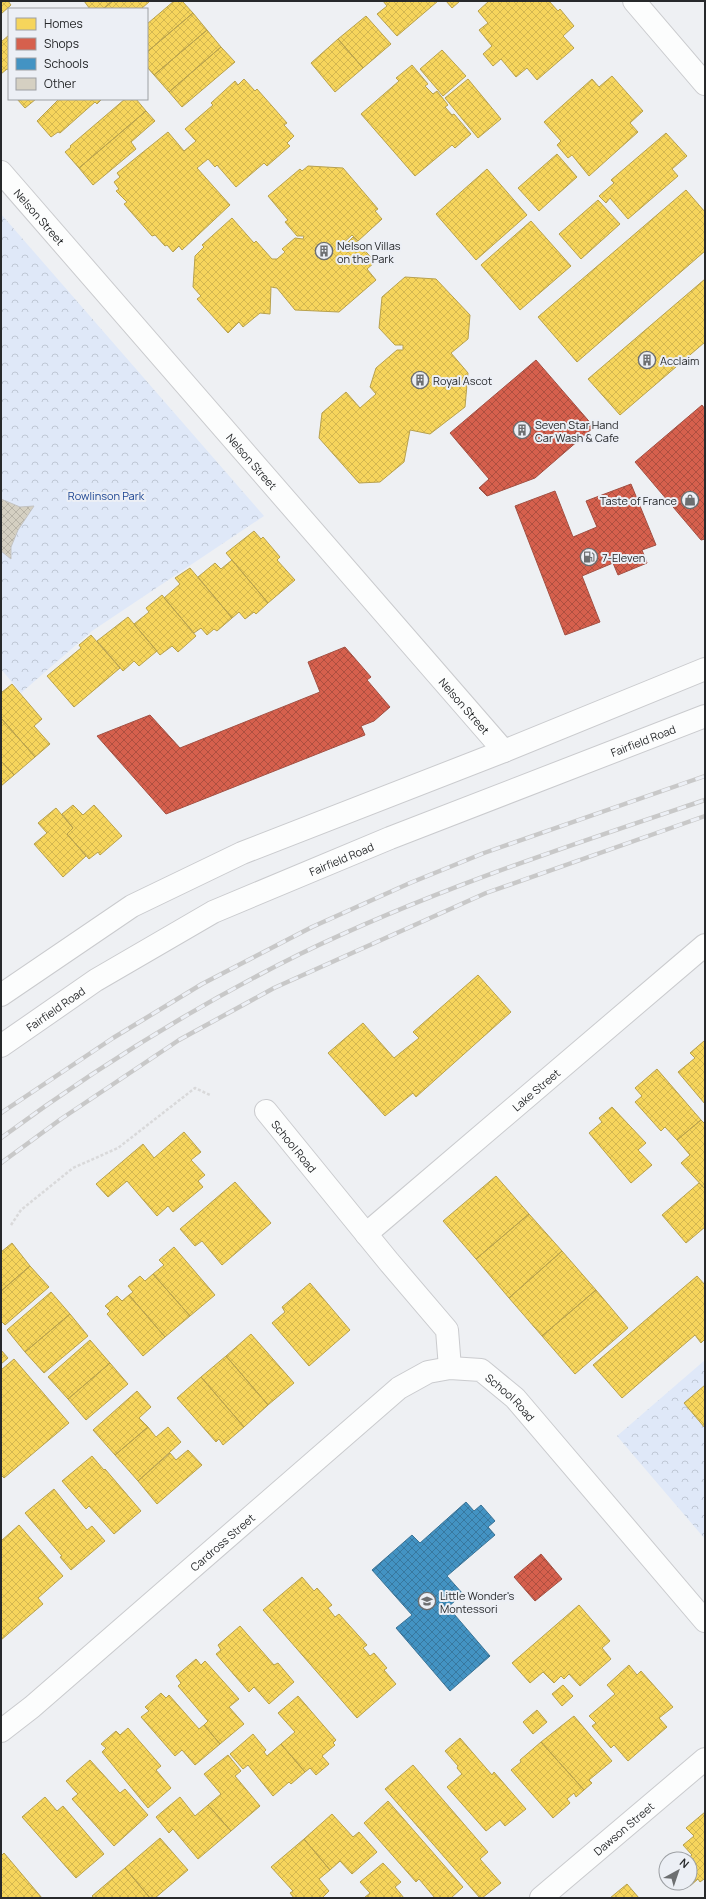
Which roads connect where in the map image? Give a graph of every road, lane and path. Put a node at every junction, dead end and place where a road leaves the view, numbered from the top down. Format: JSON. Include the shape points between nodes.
{"nodes":[{"id":1,"x":634,"y":1,"type":"edge"},
{"id":2,"x":705,"y":84,"type":"edge"},
{"id":3,"x":1,"y":172,"type":"edge"},
{"id":4,"x":705,"y":669,"type":"edge"},
{"id":5,"x":705,"y":716,"type":"edge"},
{"id":6,"x":504,"y":751,"type":"junction"},
{"id":7,"x":705,"y":945,"type":"edge"},
{"id":8,"x":1,"y":995,"type":"edge"},
{"id":9,"x":1,"y":1046,"type":"edge"},
{"id":10,"x":210,"y":1094,"type":"dead end"},
{"id":11,"x":266,"y":1112,"type":"dead end"},
{"id":12,"x":11,"y":1225,"type":"dead end"},
{"id":13,"x":366,"y":1234,"type":"junction"},
{"id":14,"x":450,"y":1368,"type":"junction"},
{"id":15,"x":705,"y":1621,"type":"edge"},
{"id":16,"x":1,"y":1731,"type":"edge"},
{"id":17,"x":705,"y":1759,"type":"edge"},
{"id":18,"x":541,"y":1898,"type":"edge"}],
"edges":[{"from":1,"to":2,"type":"street"},
{"from":3,"to":6,"type":"street","name":"Nelson Street"},
{"from":4,"to":6,"type":"street"},
{"from":5,"to":9,"type":"street","name":"Fairfield Road","via":[[390,838],[213,912],[96,980]]},
{"from":6,"to":8,"type":"street","via":[[242,853],[132,906]]},
{"from":7,"to":13,"type":"street","name":"Lake Street"},
{"from":10,"to":12,"type":"path","via":[[195,1088],[118,1148],[74,1168],[21,1210]]},
{"from":11,"to":13,"type":"street","name":"School Road"},
{"from":13,"to":14,"type":"street","name":"School Road","via":[[447,1330]]},
{"from":14,"to":15,"type":"street","name":"School Road","via":[[481,1370],[515,1398]]},
{"from":14,"to":16,"type":"street","name":"Cardross Street","via":[[428,1372],[399,1388]]},
{"from":17,"to":18,"type":"street","name":"Dawson Street"}]}
